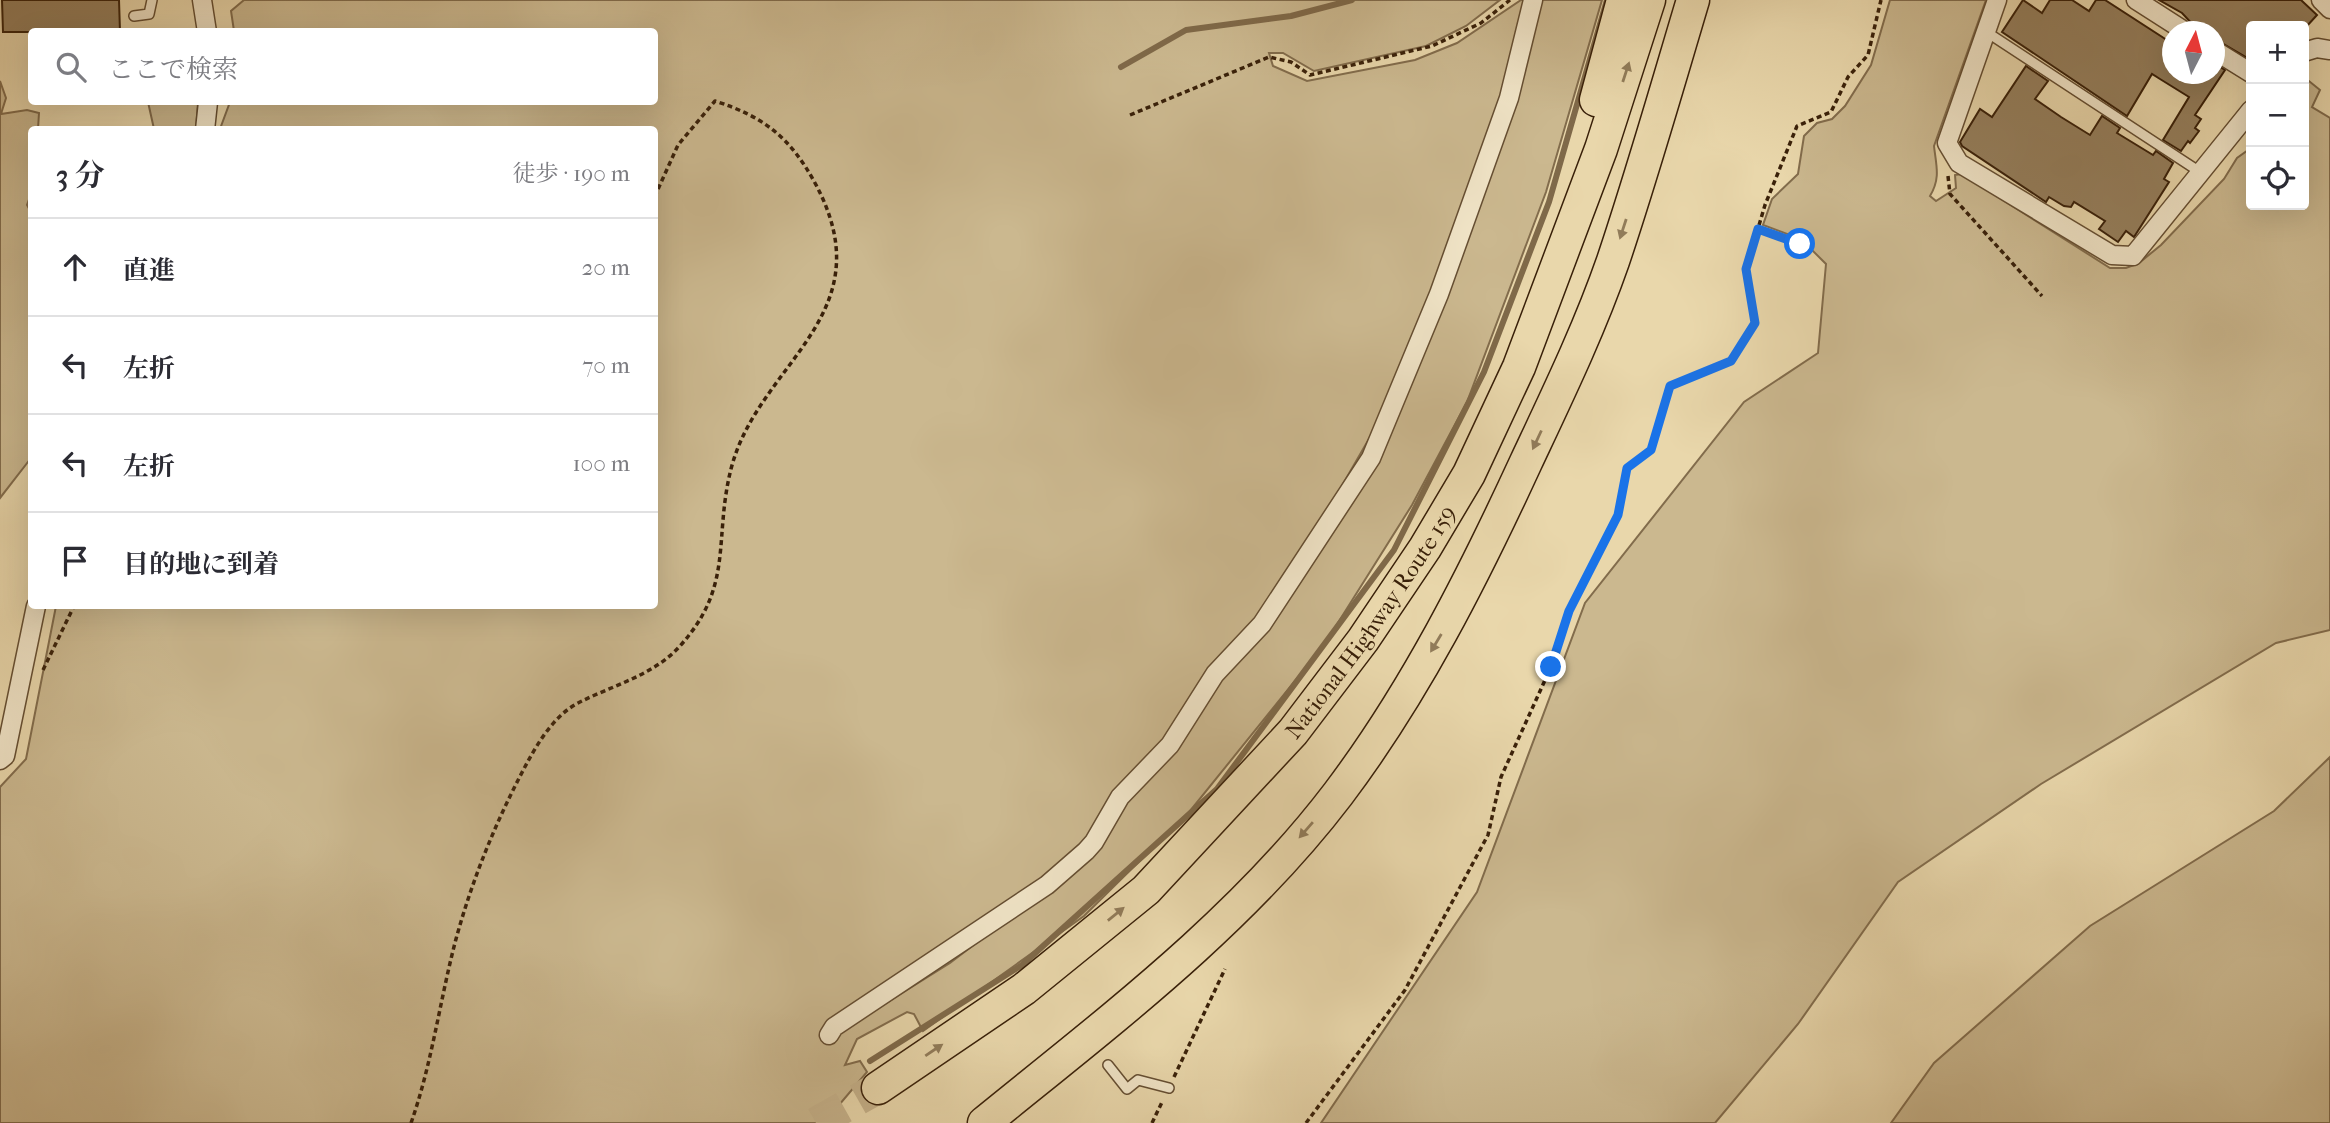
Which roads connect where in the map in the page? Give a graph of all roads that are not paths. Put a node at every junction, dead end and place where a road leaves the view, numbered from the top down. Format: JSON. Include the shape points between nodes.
{"nodes":[{"id":1,"x":152,"y":0,"type":"edge"},
{"id":2,"x":202,"y":0,"type":"edge"},
{"id":3,"x":1532,"y":0,"type":"edge"},
{"id":4,"x":1623,"y":0,"type":"edge"},
{"id":5,"x":1649,"y":0,"type":"edge"},
{"id":6,"x":1693,"y":0,"type":"edge"},
{"id":7,"x":1707,"y":0,"type":"edge"},
{"id":8,"x":1997,"y":0,"type":"edge"},
{"id":9,"x":2136,"y":0,"type":"edge"},
{"id":10,"x":2320,"y":0,"type":"edge"},
{"id":11,"x":2330,"y":9,"type":"edge"},
{"id":12,"x":134,"y":16,"type":"dead end"},
{"id":13,"x":2169,"y":21,"type":"edge"},
{"id":14,"x":206,"y":28,"type":"edge"},
{"id":15,"x":1985,"y":31,"type":"junction"},
{"id":16,"x":2309,"y":50,"type":"edge"},
{"id":17,"x":2330,"y":50,"type":"edge"},
{"id":18,"x":2225,"y":57,"type":"edge"},
{"id":19,"x":2246,"y":70,"type":"edge"},
{"id":20,"x":208,"y":105,"type":"edge"},
{"id":21,"x":2246,"y":116,"type":"edge"},
{"id":22,"x":205,"y":126,"type":"edge"},
{"id":23,"x":2200,"y":172,"type":"junction"},
{"id":24,"x":1639,"y":180,"type":"junction"},
{"id":25,"x":1519,"y":367,"type":"junction"},
{"id":26,"x":35,"y":609,"type":"edge"},
{"id":27,"x":0,"y":760,"type":"edge"},
{"id":28,"x":829,"y":1035,"type":"dead end"},
{"id":29,"x":1108,"y":1065,"type":"dead end"},
{"id":30,"x":878,"y":1088,"type":"tunnel mouth"},
{"id":31,"x":1169,"y":1088,"type":"road end"},
{"id":32,"x":984,"y":1123,"type":"edge"}],
"edges":[{"from":1,"to":12,"type":"lane","via":[[149,14]]},
{"from":2,"to":14,"type":"street"},
{"from":3,"to":28,"type":"street","via":[[1509,98],[1438,294],[1371,458],[1262,624],[1215,674],[1171,746],[1120,797],[1086,851],[1047,885],[834,1027]]},
{"from":4,"to":25,"type":"highway"},
{"from":25,"to":5,"type":"highway","name":"National Highway Route 159","one_way":true,"via":[[1601,149]]},
{"from":6,"to":24,"type":"highway"},
{"from":7,"to":24,"type":"highway"},
{"from":8,"to":15,"type":"street"},
{"from":9,"to":13,"type":"street"},
{"from":10,"to":11,"type":"street"},
{"from":15,"to":23,"type":"lane"},
{"from":15,"to":23,"type":"street","via":[[1947,143],[1959,163],[1985,181],[2112,255],[2133,256]]},
{"from":16,"to":17,"type":"street"},
{"from":18,"to":19,"type":"street"},
{"from":20,"to":22,"type":"street"},
{"from":21,"to":23,"type":"street"},
{"from":24,"to":32,"type":"highway","one_way":true,"via":[[1612,264],[1569,370],[1472,576],[1413,682],[1338,794],[1250,894],[1148,989]]},
{"from":30,"to":25,"type":"highway","name":"National Highway Route 159","one_way":true,"via":[[1024,989],[1146,890],[1293,732],[1425,548],[1469,474]]},
{"from":26,"to":27,"type":"street","via":[[5,756]]},
{"from":29,"to":31,"type":"lane","via":[[1127,1089],[1138,1080]]}]}
